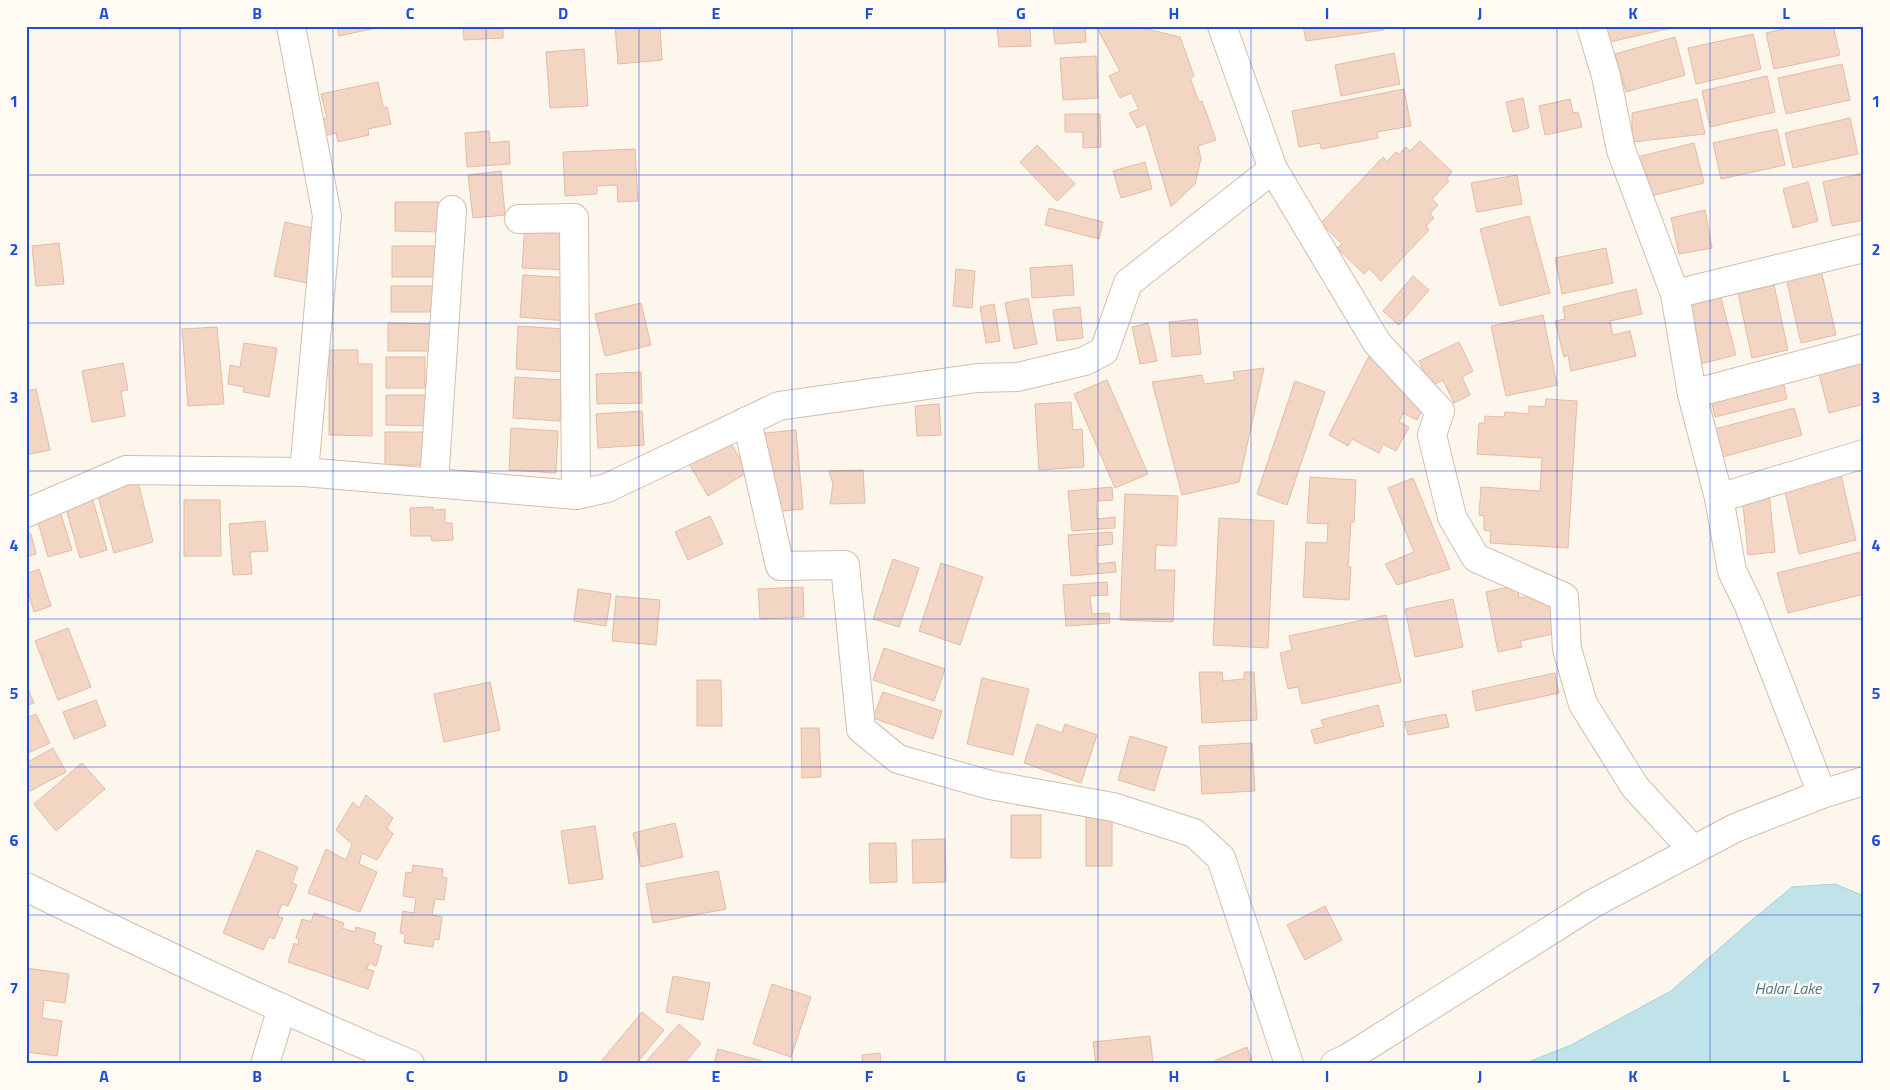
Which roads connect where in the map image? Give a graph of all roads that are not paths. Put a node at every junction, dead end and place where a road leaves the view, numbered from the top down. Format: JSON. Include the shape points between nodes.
{"nodes":[{"id":1,"x":291,"y":26,"type":"edge"},
{"id":2,"x":1222,"y":26,"type":"edge"},
{"id":3,"x":1591,"y":26,"type":"edge"},
{"id":4,"x":1273,"y":169,"type":"junction"},
{"id":5,"x":452,"y":210,"type":"dead end"},
{"id":6,"x":518,"y":219,"type":"dead end"},
{"id":7,"x":1864,"y":248,"type":"edge"},
{"id":8,"x":1675,"y":294,"type":"junction"},
{"id":9,"x":1864,"y":348,"type":"edge"},
{"id":10,"x":1692,"y":394,"type":"junction"},
{"id":11,"x":747,"y":421,"type":"junction"},
{"id":12,"x":1864,"y":454,"type":"edge"},
{"id":13,"x":304,"y":472,"type":"junction"},
{"id":14,"x":434,"y":483,"type":"junction"},
{"id":15,"x":576,"y":495,"type":"junction"},
{"id":16,"x":1719,"y":498,"type":"junction"},
{"id":17,"x":26,"y":513,"type":"edge"},
{"id":18,"x":1864,"y":781,"type":"edge"},
{"id":19,"x":1822,"y":794,"type":"junction"},
{"id":20,"x":1694,"y":850,"type":"junction"},
{"id":21,"x":26,"y":887,"type":"edge"},
{"id":22,"x":282,"y":1008,"type":"junction"},
{"id":23,"x":1344,"y":1062,"type":"edge"},
{"id":24,"x":265,"y":1064,"type":"edge"},
{"id":25,"x":410,"y":1064,"type":"edge"},
{"id":26,"x":1289,"y":1064,"type":"edge"}],
"edges":[{"from":1,"to":13,"type":"street","via":[[327,216]]},
{"from":2,"to":4,"type":"street"},
{"from":3,"to":8,"type":"street","via":[[1606,76],[1621,150]]},
{"from":4,"to":11,"type":"street","via":[[1128,283],[1104,351],[1085,361],[1018,377],[977,378],[779,406]]},
{"from":4,"to":20,"type":"street","via":[[1377,343],[1440,411],[1432,435],[1452,517],[1476,558],[1564,597],[1567,650],[1583,704],[1636,787]]},
{"from":5,"to":14,"type":"street"},
{"from":6,"to":15,"type":"street","via":[[574,218]]},
{"from":7,"to":8,"type":"street"},
{"from":8,"to":10,"type":"street"},
{"from":9,"to":10,"type":"street"},
{"from":10,"to":16,"type":"street"},
{"from":11,"to":15,"type":"street","via":[[606,488]]},
{"from":11,"to":26,"type":"street","via":[[780,566],[846,565],[861,729],[898,759],[990,785],[1113,807],[1194,833],[1221,858]]},
{"from":12,"to":16,"type":"street"},
{"from":13,"to":14,"type":"street"},
{"from":13,"to":17,"type":"street","via":[[126,470]]},
{"from":14,"to":15,"type":"street"},
{"from":16,"to":19,"type":"street","via":[[1732,571],[1749,606]]},
{"from":18,"to":19,"type":"street"},
{"from":19,"to":20,"type":"street","via":[[1735,828]]},
{"from":20,"to":23,"type":"street","via":[[1592,904]]},
{"from":21,"to":22,"type":"street"},
{"from":22,"to":24,"type":"street"},
{"from":22,"to":25,"type":"street"}]}
